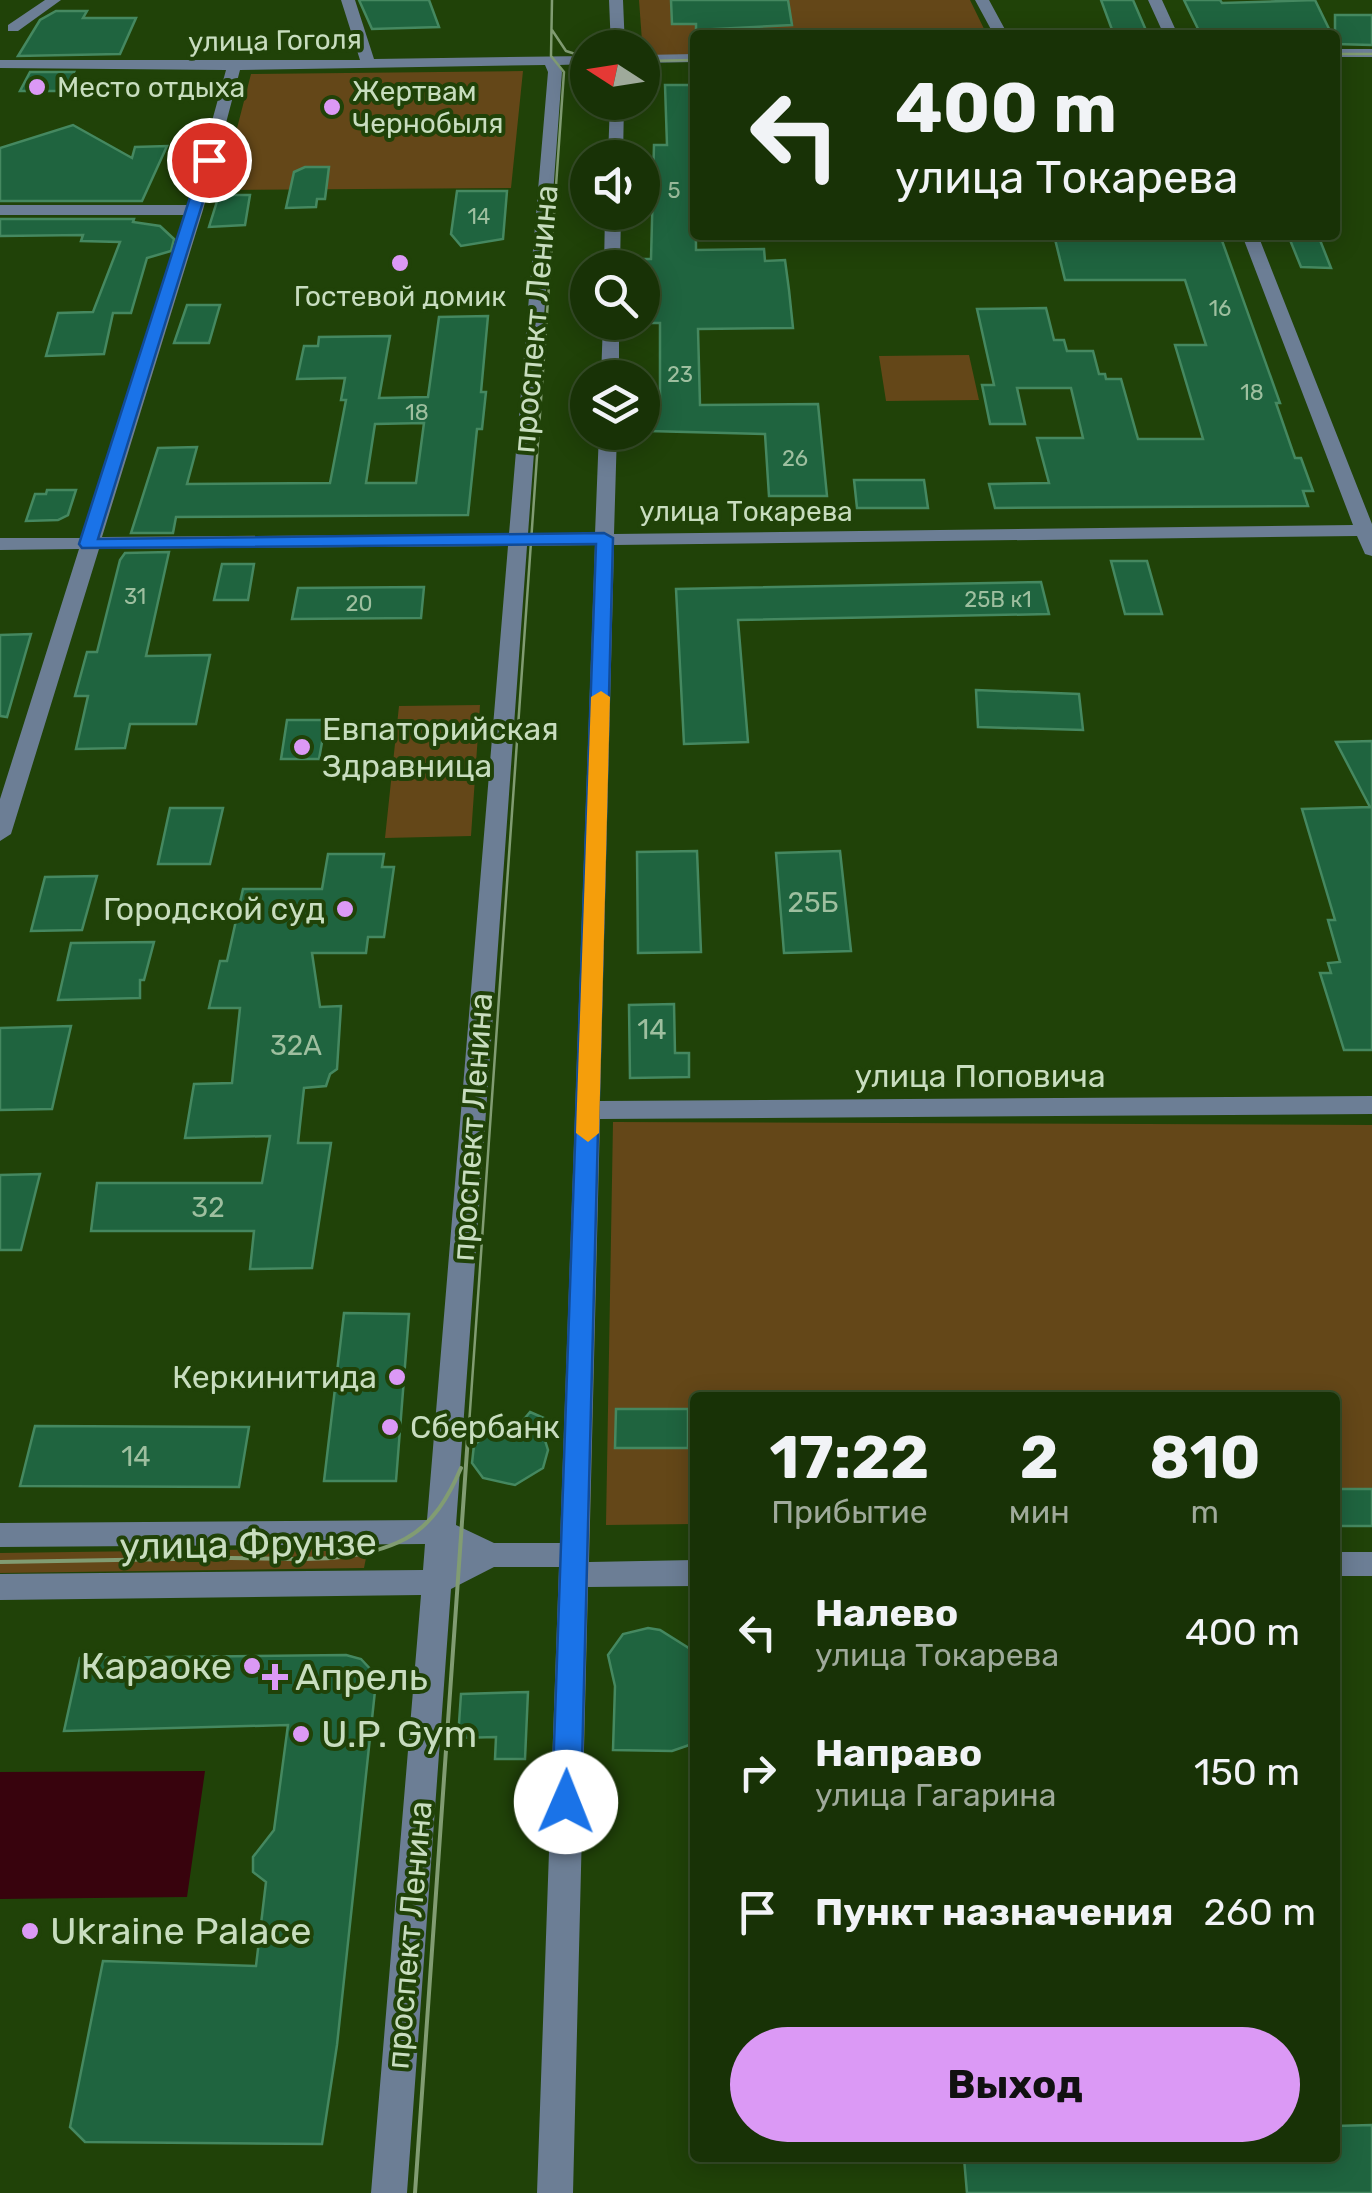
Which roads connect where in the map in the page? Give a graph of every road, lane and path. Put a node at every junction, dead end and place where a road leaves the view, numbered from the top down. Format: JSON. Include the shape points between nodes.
{"nodes":[{"id":1,"x":54,"y":0,"type":"edge"},
{"id":2,"x":348,"y":0,"type":"edge"},
{"id":3,"x":616,"y":0,"type":"edge"},
{"id":4,"x":982,"y":0,"type":"edge"},
{"id":5,"x":1156,"y":0,"type":"edge"},
{"id":6,"x":6,"y":28,"type":"edge"},
{"id":7,"x":617,"y":29,"type":"edge"},
{"id":8,"x":997,"y":30,"type":"edge"},
{"id":9,"x":1169,"y":30,"type":"edge"},
{"id":10,"x":0,"y":44,"type":"edge"},
{"id":11,"x":1340,"y":53,"type":"edge"},
{"id":12,"x":1372,"y":53,"type":"edge"},
{"id":13,"x":570,"y":58,"type":"edge"},
{"id":14,"x":690,"y":58,"type":"edge"},
{"id":15,"x":660,"y":59,"type":"edge"},
{"id":16,"x":570,"y":63,"type":"edge"},
{"id":17,"x":0,"y":64,"type":"edge"},
{"id":18,"x":368,"y":64,"type":"junction"},
{"id":19,"x":556,"y":65,"type":"junction"},
{"id":20,"x":234,"y":66,"type":"junction"},
{"id":21,"x":0,"y":210,"type":"edge"},
{"id":22,"x":196,"y":210,"type":"junction"},
{"id":23,"x":1252,"y":240,"type":"edge"},
{"id":24,"x":607,"y":450,"type":"edge"},
{"id":25,"x":1368,"y":530,"type":"edge"},
{"id":26,"x":604,"y":538,"type":"junction"},
{"id":27,"x":516,"y":539,"type":"junction"},
{"id":28,"x":0,"y":544,"type":"edge"},
{"id":29,"x":88,"y":544,"type":"junction"},
{"id":30,"x":1372,"y":550,"type":"edge"},
{"id":31,"x":0,"y":834,"type":"edge"},
{"id":32,"x":1372,"y":1104,"type":"edge"},
{"id":33,"x":588,"y":1110,"type":"junction"},
{"id":34,"x":442,"y":1532,"type":"junction"},
{"id":35,"x":0,"y":1535,"type":"edge"},
{"id":36,"x":491,"y":1555,"type":"junction"},
{"id":37,"x":1340,"y":1564,"type":"edge"},
{"id":38,"x":1372,"y":1564,"type":"edge"},
{"id":39,"x":573,"y":1565,"type":"junction"},
{"id":40,"x":690,"y":1573,"type":"edge"},
{"id":41,"x":437,"y":1582,"type":"junction"},
{"id":42,"x":0,"y":1587,"type":"edge"},
{"id":43,"x":389,"y":2193,"type":"edge"},
{"id":44,"x":555,"y":2193,"type":"edge"}],
"edges":[{"from":1,"to":6,"type":"street"},
{"from":2,"to":18,"type":"street"},
{"from":3,"to":7,"type":"street"},
{"from":4,"to":8,"type":"street"},
{"from":5,"to":9,"type":"street"},
{"from":6,"to":10,"type":"street"},
{"from":11,"to":12,"type":"street"},
{"from":13,"to":19,"type":"street"},
{"from":14,"to":15,"type":"street"},
{"from":16,"to":19,"type":"street","name":"улица Гоголя"},
{"from":17,"to":20,"type":"street","name":"улица Гоголя"},
{"from":18,"to":19,"type":"street","name":"улица Гоголя"},
{"from":18,"to":20,"type":"street","name":"улица Гоголя"},
{"from":19,"to":27,"type":"street","name":"проспект Ленина"},
{"from":20,"to":22,"type":"street"},
{"from":21,"to":22,"type":"street"},
{"from":22,"to":29,"type":"street"},
{"from":23,"to":25,"type":"street"},
{"from":24,"to":26,"type":"street"},
{"from":25,"to":26,"type":"street","name":"улица Токарева"},
{"from":25,"to":30,"type":"street"},
{"from":26,"to":27,"type":"street","name":"улица Токарева"},
{"from":26,"to":33,"type":"street"},
{"from":27,"to":29,"type":"street","name":"улица Токарева"},
{"from":27,"to":34,"type":"street","name":"проспект Ленина"},
{"from":28,"to":29,"type":"street","name":"улица Токарева"},
{"from":29,"to":31,"type":"street"},
{"from":32,"to":33,"type":"street","name":"улица Поповича"},
{"from":33,"to":39,"type":"street"},
{"from":34,"to":35,"type":"street","name":"улица Фрунзе"},
{"from":34,"to":36,"type":"street","name":"улица Фрунзе"},
{"from":34,"to":41,"type":"street","name":"проспект Ленина"},
{"from":36,"to":39,"type":"street","name":"улица Фрунзе"},
{"from":36,"to":41,"type":"street","name":"улица Фрунзе"},
{"from":37,"to":38,"type":"street"},
{"from":39,"to":40,"type":"street","name":"улица Фрунзе"},
{"from":39,"to":44,"type":"street"},
{"from":41,"to":42,"type":"street","name":"улица Фрунзе"},
{"from":41,"to":43,"type":"street","name":"проспект Ленина"}]}
